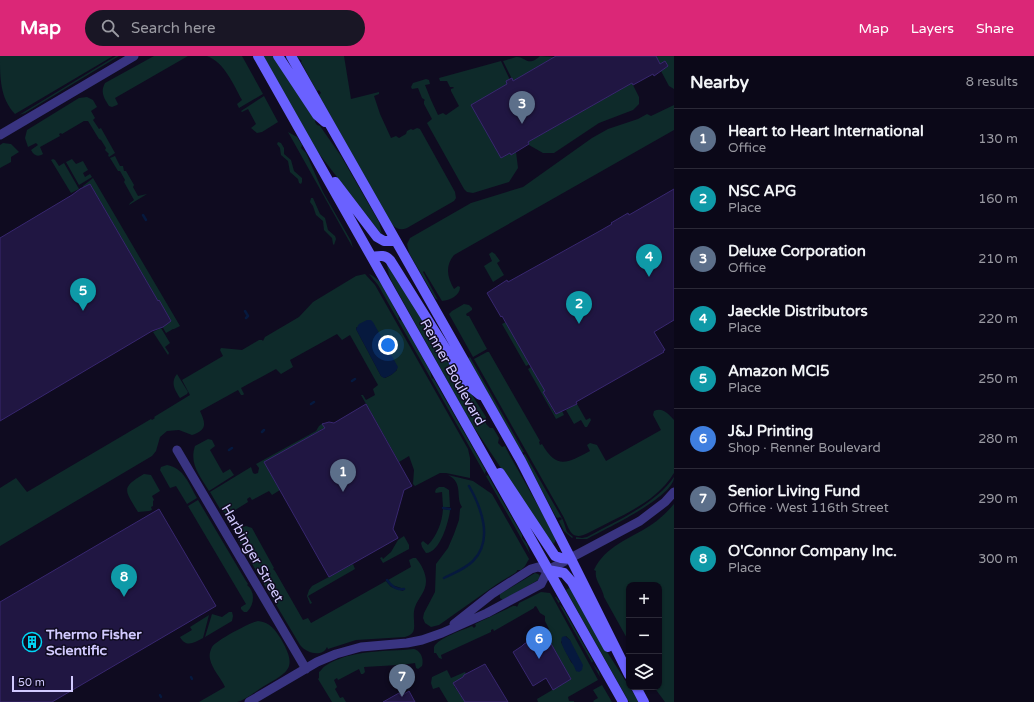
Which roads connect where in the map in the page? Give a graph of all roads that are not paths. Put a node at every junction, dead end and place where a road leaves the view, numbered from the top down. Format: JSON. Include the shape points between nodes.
{"nodes":[{"id":1,"x":134,"y":56,"type":"edge"},
{"id":2,"x":258,"y":56,"type":"edge"},
{"id":3,"x":278,"y":56,"type":"edge"},
{"id":4,"x":291,"y":56,"type":"edge"},
{"id":5,"x":331,"y":127,"type":"junction"},
{"id":6,"x":0,"y":135,"type":"edge"},
{"id":7,"x":320,"y":165,"type":"junction"},
{"id":8,"x":396,"y":241,"type":"junction"},
{"id":9,"x":372,"y":257,"type":"junction"},
{"id":10,"x":487,"y":402,"type":"junction"},
{"id":11,"x":177,"y":450,"type":"dead end"},
{"id":12,"x":488,"y":462,"type":"junction"},
{"id":13,"x":674,"y":492,"type":"edge"},
{"id":14,"x":571,"y":559,"type":"junction"},
{"id":15,"x":548,"y":570,"type":"junction"},
{"id":16,"x":442,"y":633,"type":"junction"},
{"id":17,"x":306,"y":669,"type":"junction"},
{"id":18,"x":626,"y":669,"type":"edge"},
{"id":19,"x":626,"y":671,"type":"edge"},
{"id":20,"x":638,"y":690,"type":"edge"},
{"id":21,"x":249,"y":702,"type":"edge"},
{"id":22,"x":623,"y":702,"type":"edge"},
{"id":23,"x":644,"y":702,"type":"edge"}],
"edges":[{"from":1,"to":6,"type":"street"},
{"from":2,"to":7,"type":"main road","name":"Renner Boulevard"},
{"from":3,"to":5,"type":"main road","via":[[317,115]]},
{"from":4,"to":5,"type":"main road","name":"Renner Boulevard"},
{"from":5,"to":8,"type":"main road","name":"Renner Boulevard"},
{"from":7,"to":8,"type":"main road","via":[[345,193],[377,237],[384,241]]},
{"from":7,"to":9,"type":"main road","name":"Renner Boulevard"},
{"from":8,"to":10,"type":"main road","name":"Renner Boulevard"},
{"from":9,"to":10,"type":"main road","via":[[381,255],[390,260],[469,386]]},
{"from":9,"to":12,"type":"main road","name":"Renner Boulevard"},
{"from":10,"to":14,"type":"main road","name":"Renner Boulevard","via":[[521,461]]},
{"from":11,"to":17,"type":"street","name":"Harbinger Street"},
{"from":12,"to":14,"type":"main road","via":[[499,470],[555,556]]},
{"from":12,"to":15,"type":"main road","name":"Renner Boulevard"},
{"from":13,"to":14,"type":"street","via":[[661,506],[640,521]]},
{"from":14,"to":15,"type":"street"},
{"from":14,"to":18,"type":"main road","name":"Renner Boulevard"},
{"from":15,"to":16,"type":"street","via":[[541,584],[487,613]]},
{"from":15,"to":16,"type":"street","via":[[538,567],[531,569],[492,594]]},
{"from":15,"to":19,"type":"main road","via":[[564,573],[572,582],[610,651]]},
{"from":15,"to":22,"type":"main road","name":"Renner Boulevard"},
{"from":16,"to":17,"type":"street","via":[[407,643],[348,649]]},
{"from":17,"to":21,"type":"street"},
{"from":20,"to":23,"type":"main road"}]}
